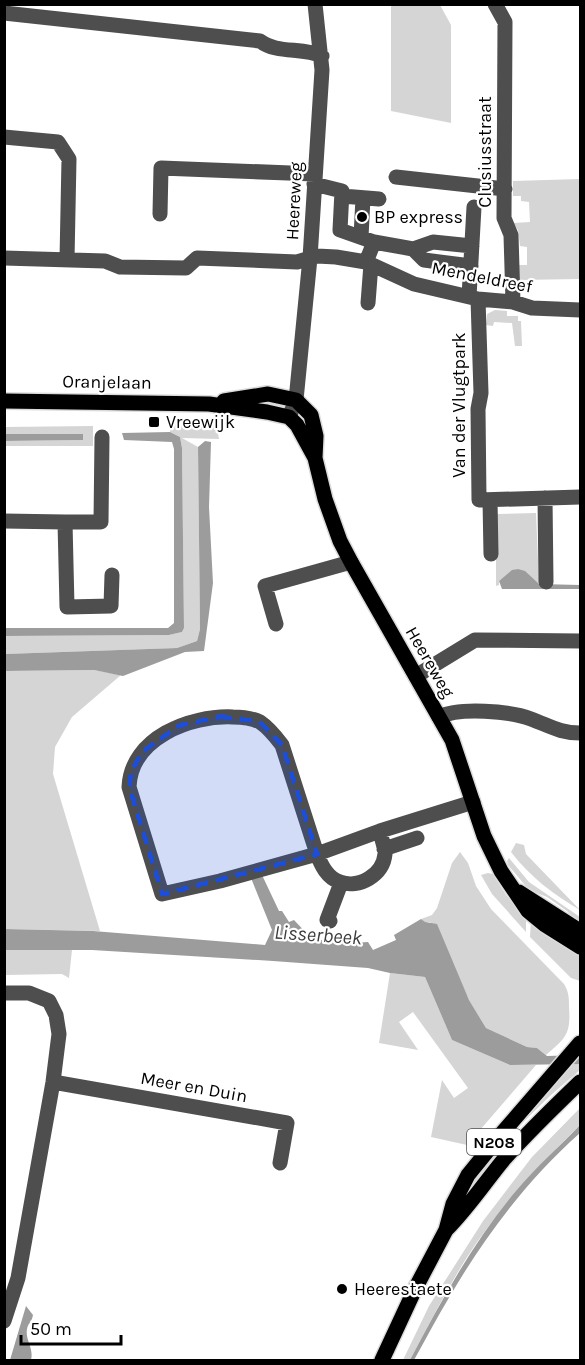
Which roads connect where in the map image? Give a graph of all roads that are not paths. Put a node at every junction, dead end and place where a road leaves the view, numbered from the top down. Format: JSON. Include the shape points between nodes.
{"nodes":[{"id":1,"x":315,"y":4,"type":"edge"},
{"id":2,"x":495,"y":4,"type":"edge"},
{"id":3,"x":4,"y":14,"type":"edge"},
{"id":4,"x":322,"y":56,"type":"junction"},
{"id":5,"x":4,"y":137,"type":"edge"},
{"id":6,"x":396,"y":177,"type":"dead end"},
{"id":7,"x":314,"y":179,"type":"junction"},
{"id":8,"x":505,"y":189,"type":"junction"},
{"id":9,"x":342,"y":196,"type":"junction"},
{"id":10,"x":363,"y":198,"type":"junction"},
{"id":11,"x":379,"y":199,"type":"dead end"},
{"id":12,"x":474,"y":207,"type":"dead end"},
{"id":13,"x":160,"y":214,"type":"dead end"},
{"id":14,"x":368,"y":240,"type":"junction"},
{"id":15,"x":472,"y":246,"type":"junction"},
{"id":16,"x":413,"y":249,"type":"junction"},
{"id":17,"x":4,"y":258,"type":"edge"},
{"id":18,"x":310,"y":258,"type":"junction"},
{"id":19,"x":67,"y":260,"type":"junction"},
{"id":20,"x":368,"y":263,"type":"junction"},
{"id":21,"x":471,"y":266,"type":"junction"},
{"id":22,"x":473,"y":298,"type":"junction"},
{"id":23,"x":513,"y":302,"type":"junction"},
{"id":24,"x":368,"y":303,"type":"dead end"},
{"id":25,"x":580,"y":310,"type":"edge"},
{"id":26,"x":296,"y":399,"type":"junction"},
{"id":27,"x":4,"y":401,"type":"edge"},
{"id":28,"x":209,"y":404,"type":"junction"},
{"id":29,"x":289,"y":417,"type":"junction"},
{"id":30,"x":102,"y":436,"type":"dead end"},
{"id":31,"x":315,"y":458,"type":"junction"},
{"id":32,"x":580,"y":497,"type":"edge"},
{"id":33,"x":545,"y":498,"type":"junction"},
{"id":34,"x":490,"y":500,"type":"junction"},
{"id":35,"x":4,"y":521,"type":"edge"},
{"id":36,"x":65,"y":522,"type":"junction"},
{"id":37,"x":491,"y":554,"type":"dead end"},
{"id":38,"x":351,"y":562,"type":"junction"},
{"id":39,"x":112,"y":575,"type":"dead end"},
{"id":40,"x":546,"y":582,"type":"dead end"},
{"id":41,"x":276,"y":624,"type":"dead end"},
{"id":42,"x":580,"y":641,"type":"edge"},
{"id":43,"x":417,"y":676,"type":"junction"},
{"id":44,"x":439,"y":717,"type":"junction"},
{"id":45,"x":580,"y":733,"type":"edge"},
{"id":46,"x":473,"y":802,"type":"junction"},
{"id":47,"x":380,"y":831,"type":"junction"},
{"id":48,"x":417,"y":838,"type":"dead end"},
{"id":49,"x":384,"y":849,"type":"junction"},
{"id":50,"x":317,"y":854,"type":"junction"},
{"id":51,"x":341,"y":883,"type":"junction"},
{"id":52,"x":512,"y":886,"type":"junction"},
{"id":53,"x":330,"y":921,"type":"dead end"},
{"id":54,"x":580,"y":931,"type":"edge"},
{"id":55,"x":580,"y":947,"type":"edge"},
{"id":56,"x":4,"y":993,"type":"edge"},
{"id":57,"x":571,"y":1054,"type":"edge"},
{"id":58,"x":53,"y":1082,"type":"junction"},
{"id":59,"x":580,"y":1082,"type":"edge"},
{"id":60,"x":280,"y":1163,"type":"dead end"},
{"id":61,"x":446,"y":1230,"type":"junction"},
{"id":62,"x":5,"y":1316,"type":"edge"},
{"id":63,"x":382,"y":1360,"type":"edge"}],
"edges":[{"from":1,"to":4,"type":"street","name":"Heereweg"},
{"from":2,"to":8,"type":"street","name":"Clusiusstraat","via":[[505,22]]},
{"from":3,"to":4,"type":"street","via":[[260,40],[267,47]]},
{"from":4,"to":7,"type":"street","name":"Heereweg"},
{"from":5,"to":19,"type":"street","via":[[58,142],[69,159]]},
{"from":6,"to":8,"type":"street"},
{"from":7,"to":9,"type":"street","via":[[342,191]]},
{"from":7,"to":13,"type":"street","via":[[161,168]]},
{"from":7,"to":18,"type":"street","name":"Heereweg"},
{"from":8,"to":23,"type":"street","name":"Clusiusstraat","via":[[504,218],[511,235]]},
{"from":9,"to":10,"type":"street"},
{"from":9,"to":14,"type":"street","via":[[340,230]]},
{"from":10,"to":11,"type":"street"},
{"from":10,"to":14,"type":"street"},
{"from":12,"to":15,"type":"street"},
{"from":14,"to":16,"type":"street"},
{"from":14,"to":20,"type":"street"},
{"from":15,"to":16,"type":"street","via":[[433,242]]},
{"from":15,"to":21,"type":"street"},
{"from":16,"to":21,"type":"street","via":[[424,260]]},
{"from":17,"to":19,"type":"street"},
{"from":18,"to":19,"type":"street","via":[[197,258],[186,268],[120,267],[105,261]]},
{"from":18,"to":20,"type":"street","name":"Mendeldreef","via":[[336,256]]},
{"from":18,"to":26,"type":"street","name":"Heereweg"},
{"from":20,"to":22,"type":"street","name":"Mendeldreef","via":[[414,284]]},
{"from":20,"to":24,"type":"street"},
{"from":21,"to":22,"type":"street"},
{"from":22,"to":23,"type":"street","name":"Mendeldreef"},
{"from":22,"to":34,"type":"street","name":"Van der Vlugtpark","via":[[481,393],[479,501]]},
{"from":23,"to":25,"type":"street","name":"Mendeldreef","via":[[532,308]]},
{"from":26,"to":28,"type":"main road","name":"Oranjelaan","via":[[268,394]]},
{"from":26,"to":29,"type":"street","name":"Heereweg"},
{"from":26,"to":31,"type":"main road","name":"Heereweg","via":[[311,415],[316,436]]},
{"from":27,"to":28,"type":"main road","name":"Oranjelaan"},
{"from":28,"to":29,"type":"main road","name":"Oranjelaan"},
{"from":29,"to":31,"type":"main road","name":"Heereweg"},
{"from":30,"to":36,"type":"street","via":[[101,522]]},
{"from":31,"to":38,"type":"main road","name":"Heereweg","via":[[340,541]]},
{"from":32,"to":33,"type":"street"},
{"from":33,"to":34,"type":"street"},
{"from":33,"to":40,"type":"street"},
{"from":34,"to":37,"type":"street"},
{"from":35,"to":36,"type":"street"},
{"from":36,"to":39,"type":"street","via":[[67,608],[111,606]]},
{"from":38,"to":41,"type":"street","via":[[265,586]]},
{"from":38,"to":43,"type":"main road","name":"Heereweg"},
{"from":42,"to":43,"type":"street","via":[[475,640]]},
{"from":43,"to":44,"type":"main road","name":"Heereweg"},
{"from":44,"to":45,"type":"street","via":[[449,712],[511,715],[530,718],[566,733]]},
{"from":44,"to":46,"type":"main road","name":"Heereweg","via":[[452,740]]},
{"from":46,"to":47,"type":"street"},
{"from":46,"to":52,"type":"main road","name":"Heereweg","via":[[490,849]]},
{"from":47,"to":49,"type":"street"},
{"from":47,"to":50,"type":"street"},
{"from":48,"to":49,"type":"street"},
{"from":49,"to":51,"type":"street","via":[[383,861],[369,879],[357,884]]},
{"from":50,"to":50,"type":"street","via":[[282,745],[259,721],[220,716],[179,725],[142,752],[131,771],[129,787],[162,894]]},
{"from":50,"to":51,"type":"street","via":[[327,873]]},
{"from":51,"to":53,"type":"street","via":[[327,920]]},
{"from":52,"to":54,"type":"main road","name":"Heereweg"},
{"from":52,"to":55,"type":"main road","name":"Heereweg","via":[[528,911]]},
{"from":56,"to":58,"type":"street","via":[[29,993],[49,1001],[59,1034]]},
{"from":57,"to":61,"type":"main road","number":"N208","via":[[468,1175],[453,1204]]},
{"from":58,"to":60,"type":"street","name":"Meer en Duin","via":[[287,1123]]},
{"from":58,"to":62,"type":"street","via":[[18,1278]]},
{"from":59,"to":61,"type":"main road","number":"N208","via":[[543,1116]]},
{"from":61,"to":63,"type":"main road","number":"N208"}]}
